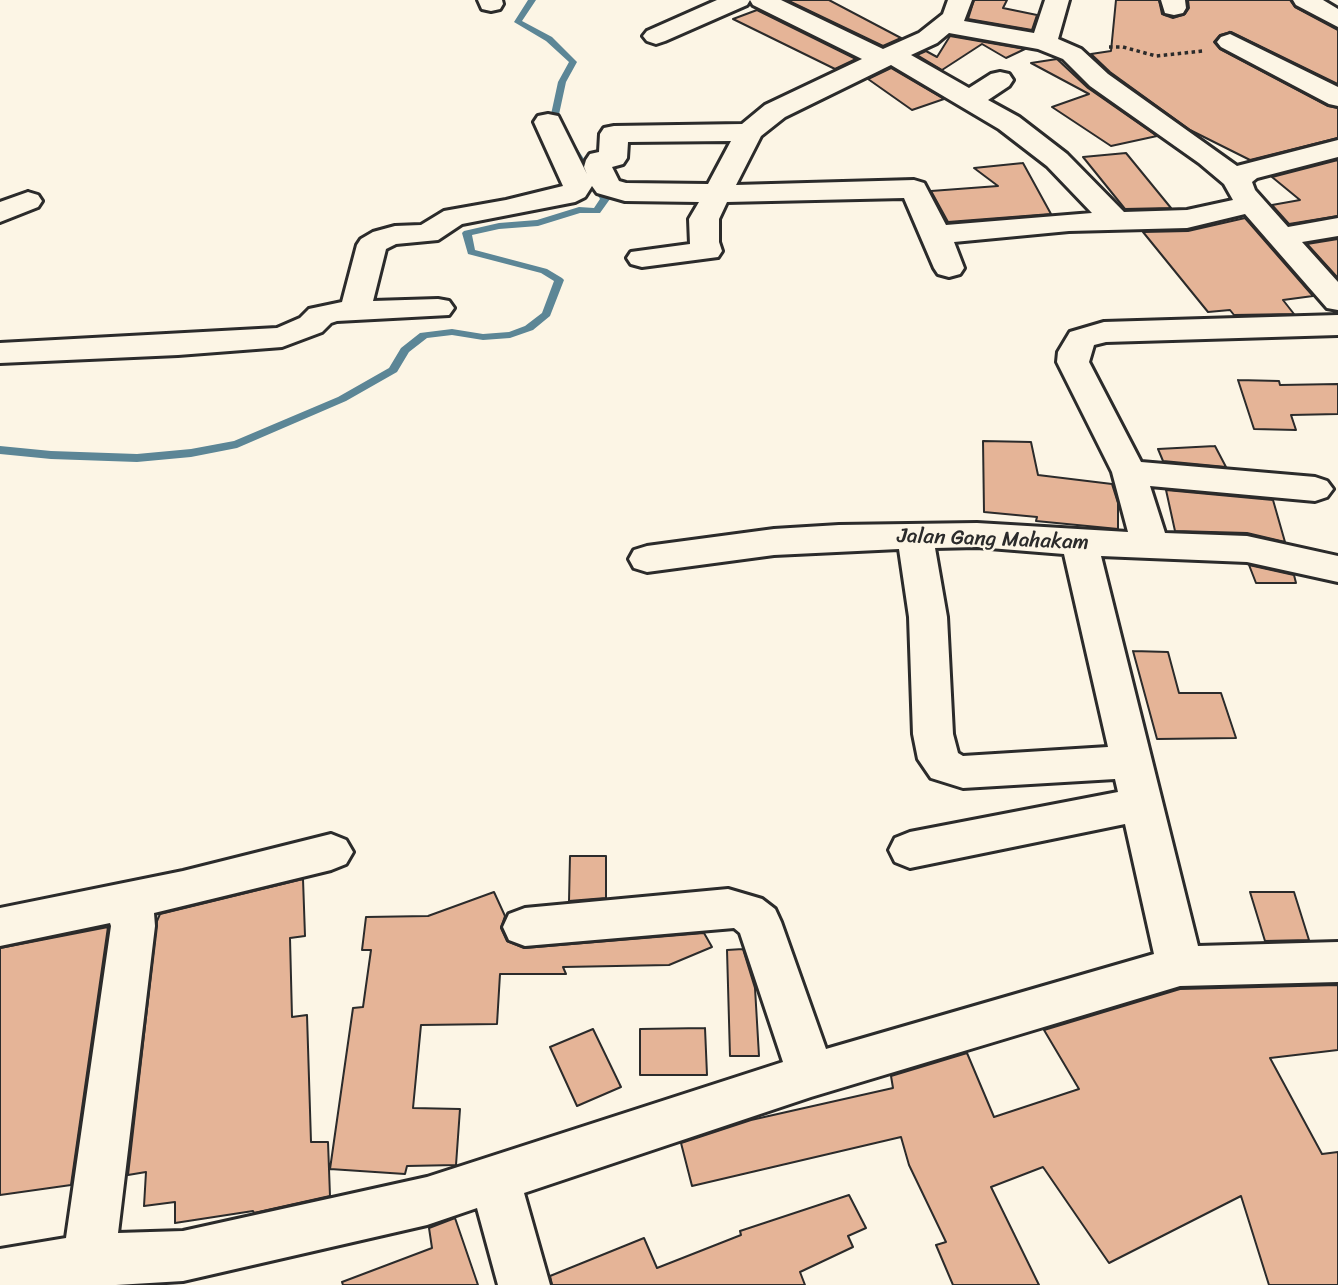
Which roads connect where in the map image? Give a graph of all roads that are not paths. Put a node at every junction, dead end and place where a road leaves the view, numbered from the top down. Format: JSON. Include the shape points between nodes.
{"nodes":[{"id":1,"x":737,"y":0,"type":"edge"},
{"id":2,"x":762,"y":0,"type":"edge"},
{"id":3,"x":961,"y":0,"type":"edge"},
{"id":4,"x":1057,"y":0,"type":"edge"},
{"id":5,"x":1305,"y":0,"type":"edge"},
{"id":6,"x":1338,"y":19,"type":"edge"},
{"id":7,"x":944,"y":25,"type":"junction"},
{"id":8,"x":631,"y":27,"type":"dead end"},
{"id":9,"x":656,"y":36,"type":"junction"},
{"id":10,"x":1044,"y":42,"type":"junction"},
{"id":11,"x":1230,"y":42,"type":"road end"},
{"id":12,"x":680,"y":50,"type":"dead end"},
{"id":13,"x":887,"y":57,"type":"junction"},
{"id":14,"x":1000,"y":80,"type":"dead end"},
{"id":15,"x":1338,"y":98,"type":"edge"},
{"id":16,"x":969,"y":100,"type":"junction"},
{"id":17,"x":548,"y":122,"type":"dead end"},
{"id":18,"x":749,"y":132,"type":"junction"},
{"id":19,"x":1338,"y":148,"type":"edge"},
{"id":20,"x":1245,"y":192,"type":"junction"},
{"id":21,"x":718,"y":193,"type":"junction"},
{"id":22,"x":28,"y":201,"type":"dead end"},
{"id":23,"x":0,"y":213,"type":"edge"},
{"id":24,"x":1117,"y":222,"type":"junction"},
{"id":25,"x":1338,"y":227,"type":"edge"},
{"id":26,"x":936,"y":235,"type":"junction"},
{"id":27,"x":1283,"y":237,"type":"junction"},
{"id":28,"x":642,"y":258,"type":"dead end"},
{"id":29,"x":949,"y":268,"type":"dead end"},
{"id":30,"x":1338,"y":301,"type":"edge"},
{"id":31,"x":438,"y":308,"type":"dead end"},
{"id":32,"x":355,"y":313,"type":"junction"},
{"id":33,"x":1338,"y":325,"type":"edge"},
{"id":34,"x":0,"y":352,"type":"edge"},
{"id":35,"x":1129,"y":471,"type":"junction"},
{"id":36,"x":1315,"y":489,"type":"dead end"},
{"id":37,"x":915,"y":537,"type":"junction"},
{"id":38,"x":1080,"y":543,"type":"junction"},
{"id":39,"x":1150,"y":544,"type":"junction"},
{"id":40,"x":647,"y":559,"type":"dead end"},
{"id":41,"x":1338,"y":569,"type":"edge"},
{"id":42,"x":1132,"y":762,"type":"junction"},
{"id":43,"x":1142,"y":804,"type":"junction"},
{"id":44,"x":909,"y":850,"type":"dead end"},
{"id":45,"x":331,"y":852,"type":"dead end"},
{"id":46,"x":130,"y":900,"type":"junction"},
{"id":47,"x":0,"y":927,"type":"edge"},
{"id":48,"x":525,"y":927,"type":"dead end"},
{"id":49,"x":1338,"y":962,"type":"edge"},
{"id":50,"x":1180,"y":966,"type":"junction"},
{"id":51,"x":811,"y":1075,"type":"junction"},
{"id":52,"x":495,"y":1181,"type":"junction"},
{"id":53,"x":90,"y":1273,"type":"edge"},
{"id":54,"x":0,"y":1275,"type":"edge"},
{"id":55,"x":524,"y":1285,"type":"edge"}],
"edges":[{"from":1,"to":9,"type":"street"},
{"from":2,"to":13,"type":"street"},
{"from":3,"to":7,"type":"street","via":[[954,17]]},
{"from":4,"to":10,"type":"street"},
{"from":5,"to":6,"type":"street"},
{"from":7,"to":10,"type":"street"},
{"from":7,"to":13,"type":"street","via":[[928,38]]},
{"from":8,"to":9,"type":"street"},
{"from":9,"to":12,"type":"street"},
{"from":10,"to":20,"type":"street","via":[[1072,54],[1099,80],[1191,144]]},
{"from":11,"to":15,"type":"street"},
{"from":13,"to":16,"type":"street"},
{"from":13,"to":18,"type":"street","via":[[775,111]]},
{"from":14,"to":16,"type":"street"},
{"from":16,"to":24,"type":"street","via":[[1009,123],[1057,160]]},
{"from":17,"to":32,"type":"street","via":[[578,184],[575,191],[506,209],[453,216],[428,234],[384,238],[372,245]]},
{"from":18,"to":21,"type":"street"},
{"from":18,"to":21,"type":"street","via":[[614,134],[613,158],[600,160],[598,167],[607,187],[625,192]]},
{"from":19,"to":20,"type":"street","via":[[1247,172]]},
{"from":20,"to":24,"type":"street","via":[[1187,219]]},
{"from":20,"to":27,"type":"street"},
{"from":21,"to":26,"type":"street","via":[[914,189]]},
{"from":21,"to":28,"type":"street","via":[[704,219],[707,251]]},
{"from":22,"to":23,"type":"street"},
{"from":24,"to":26,"type":"street"},
{"from":25,"to":27,"type":"street"},
{"from":26,"to":29,"type":"street"},
{"from":27,"to":30,"type":"street"},
{"from":31,"to":32,"type":"street"},
{"from":32,"to":34,"type":"street","via":[[320,316],[311,325],[282,337]]},
{"from":33,"to":35,"type":"street","via":[[1104,332],[1081,339],[1073,362]]},
{"from":35,"to":36,"type":"street"},
{"from":35,"to":39,"type":"street"},
{"from":37,"to":38,"type":"street","name":"Jalan Gang Mahakam","via":[[977,535]]},
{"from":37,"to":40,"type":"street","name":"Jalan Gang Mahakam","via":[[774,542]]},
{"from":37,"to":42,"type":"street","via":[[928,617],[933,734],[939,759],[946,767],[963,772]]},
{"from":38,"to":39,"type":"street","name":"Jalan Gang Mahakam"},
{"from":38,"to":42,"type":"street"},
{"from":39,"to":41,"type":"street","name":"Jalan Gang Mahakam","via":[[1247,549]]},
{"from":42,"to":43,"type":"street"},
{"from":43,"to":44,"type":"street"},
{"from":43,"to":50,"type":"street"},
{"from":45,"to":46,"type":"street"},
{"from":46,"to":47,"type":"street"},
{"from":46,"to":53,"type":"street","via":[[132,926]]},
{"from":48,"to":51,"type":"street","via":[[728,908],[746,912],[759,922]]},
{"from":49,"to":50,"type":"street"},
{"from":50,"to":51,"type":"street"},
{"from":51,"to":52,"type":"street"},
{"from":52,"to":53,"type":"street","via":[[427,1201]]},
{"from":52,"to":55,"type":"street"},
{"from":53,"to":54,"type":"street"}]}
